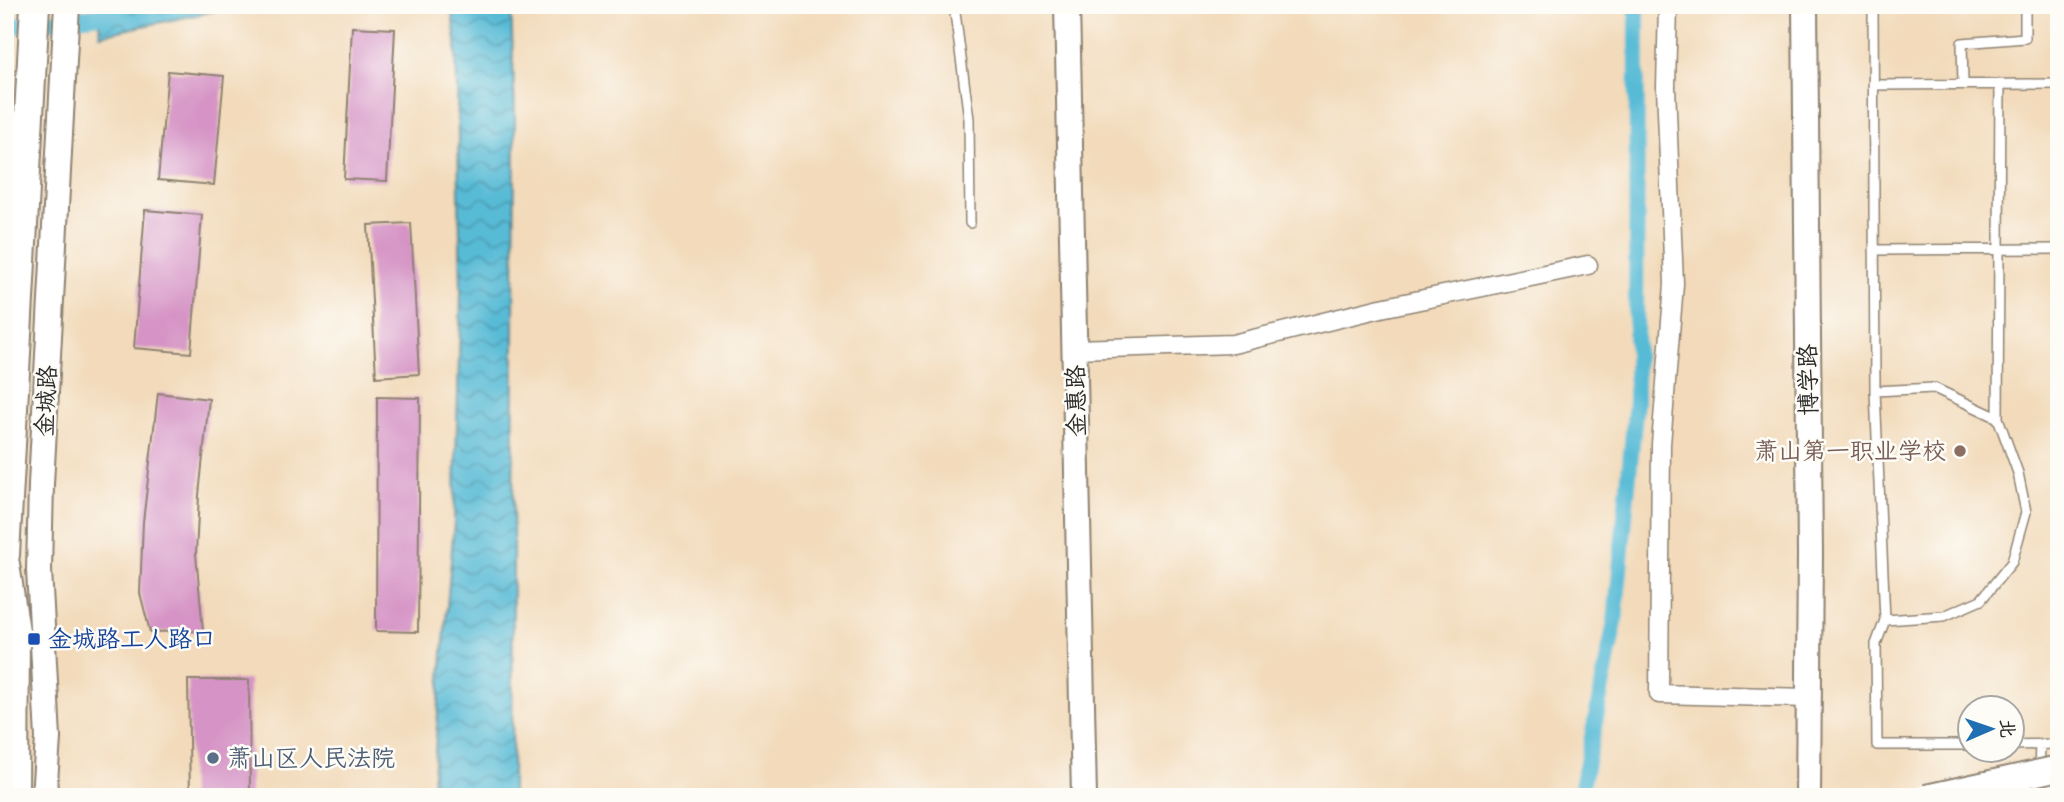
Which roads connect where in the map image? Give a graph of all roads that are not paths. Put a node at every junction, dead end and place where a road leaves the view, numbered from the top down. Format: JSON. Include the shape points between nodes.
{"nodes":[{"id":1,"x":35,"y":5,"type":"edge"},
{"id":2,"x":67,"y":5,"type":"edge"},
{"id":3,"x":954,"y":5,"type":"edge"},
{"id":4,"x":1067,"y":5,"type":"edge"},
{"id":5,"x":1668,"y":5,"type":"edge"},
{"id":6,"x":1805,"y":5,"type":"edge"},
{"id":7,"x":1873,"y":5,"type":"edge"},
{"id":8,"x":2025,"y":5,"type":"edge"},
{"id":9,"x":2059,"y":83,"type":"edge"},
{"id":10,"x":1963,"y":84,"type":"junction"},
{"id":11,"x":2000,"y":84,"type":"junction"},
{"id":12,"x":1873,"y":85,"type":"junction"},
{"id":13,"x":970,"y":223,"type":"dead end"},
{"id":14,"x":1874,"y":250,"type":"junction"},
{"id":15,"x":2000,"y":250,"type":"junction"},
{"id":16,"x":2059,"y":250,"type":"edge"},
{"id":17,"x":1588,"y":265,"type":"dead end"},
{"id":18,"x":1074,"y":349,"type":"junction"},
{"id":19,"x":1875,"y":391,"type":"junction"},
{"id":20,"x":1998,"y":418,"type":"junction"},
{"id":21,"x":5,"y":555,"type":"edge"},
{"id":22,"x":5,"y":564,"type":"edge"},
{"id":23,"x":1885,"y":620,"type":"junction"},
{"id":24,"x":1809,"y":698,"type":"junction"},
{"id":25,"x":2040,"y":744,"type":"junction"},
{"id":26,"x":2059,"y":744,"type":"edge"},
{"id":27,"x":1955,"y":745,"type":"edge"},
{"id":28,"x":2025,"y":745,"type":"edge"},
{"id":29,"x":2059,"y":768,"type":"edge"},
{"id":30,"x":2059,"y":774,"type":"edge"},
{"id":31,"x":2059,"y":794,"type":"edge"},
{"id":32,"x":14,"y":797,"type":"edge"},
{"id":33,"x":44,"y":797,"type":"edge"},
{"id":34,"x":1084,"y":797,"type":"edge"},
{"id":35,"x":1808,"y":797,"type":"edge"},
{"id":36,"x":1926,"y":797,"type":"edge"},
{"id":37,"x":1952,"y":797,"type":"edge"},
{"id":38,"x":2038,"y":797,"type":"edge"},
{"id":39,"x":2049,"y":797,"type":"edge"}],
"edges":[{"from":1,"to":21,"type":"main road","name":"金城路"},
{"from":2,"to":33,"type":"main road","name":"金城路","via":[[40,509],[48,738]]},
{"from":3,"to":13,"type":"lane","via":[[969,118]]},
{"from":4,"to":18,"type":"main road","name":"金惠路"},
{"from":5,"to":24,"type":"street","via":[[1665,87],[1674,284],[1661,444],[1659,694]]},
{"from":6,"to":24,"type":"main road","name":"博学路"},
{"from":7,"to":12,"type":"lane"},
{"from":8,"to":10,"type":"lane","via":[[2025,38],[1962,43]]},
{"from":9,"to":11,"type":"lane"},
{"from":10,"to":11,"type":"lane"},
{"from":10,"to":12,"type":"lane"},
{"from":11,"to":15,"type":"lane"},
{"from":12,"to":14,"type":"lane"},
{"from":14,"to":15,"type":"lane"},
{"from":14,"to":19,"type":"lane"},
{"from":15,"to":16,"type":"lane"},
{"from":15,"to":20,"type":"lane"},
{"from":17,"to":18,"type":"street","via":[[1233,344]]},
{"from":18,"to":34,"type":"main road","name":"金惠路"},
{"from":19,"to":20,"type":"lane","via":[[1934,388]]},
{"from":19,"to":23,"type":"lane"},
{"from":20,"to":23,"type":"lane","via":[[2018,473],[2025,512],[2012,562],[1981,600],[1944,616]]},
{"from":22,"to":32,"type":"main road","via":[[15,631]]},
{"from":23,"to":27,"type":"lane","via":[[1876,644],[1877,745]]},
{"from":24,"to":35,"type":"main road","name":"博学路"},
{"from":25,"to":26,"type":"lane"},
{"from":25,"to":28,"type":"lane"},
{"from":25,"to":38,"type":"lane"},
{"from":29,"to":36,"type":"main road","bridge":true},
{"from":30,"to":37,"type":"main road"},
{"from":31,"to":39,"type":"main road"}]}
